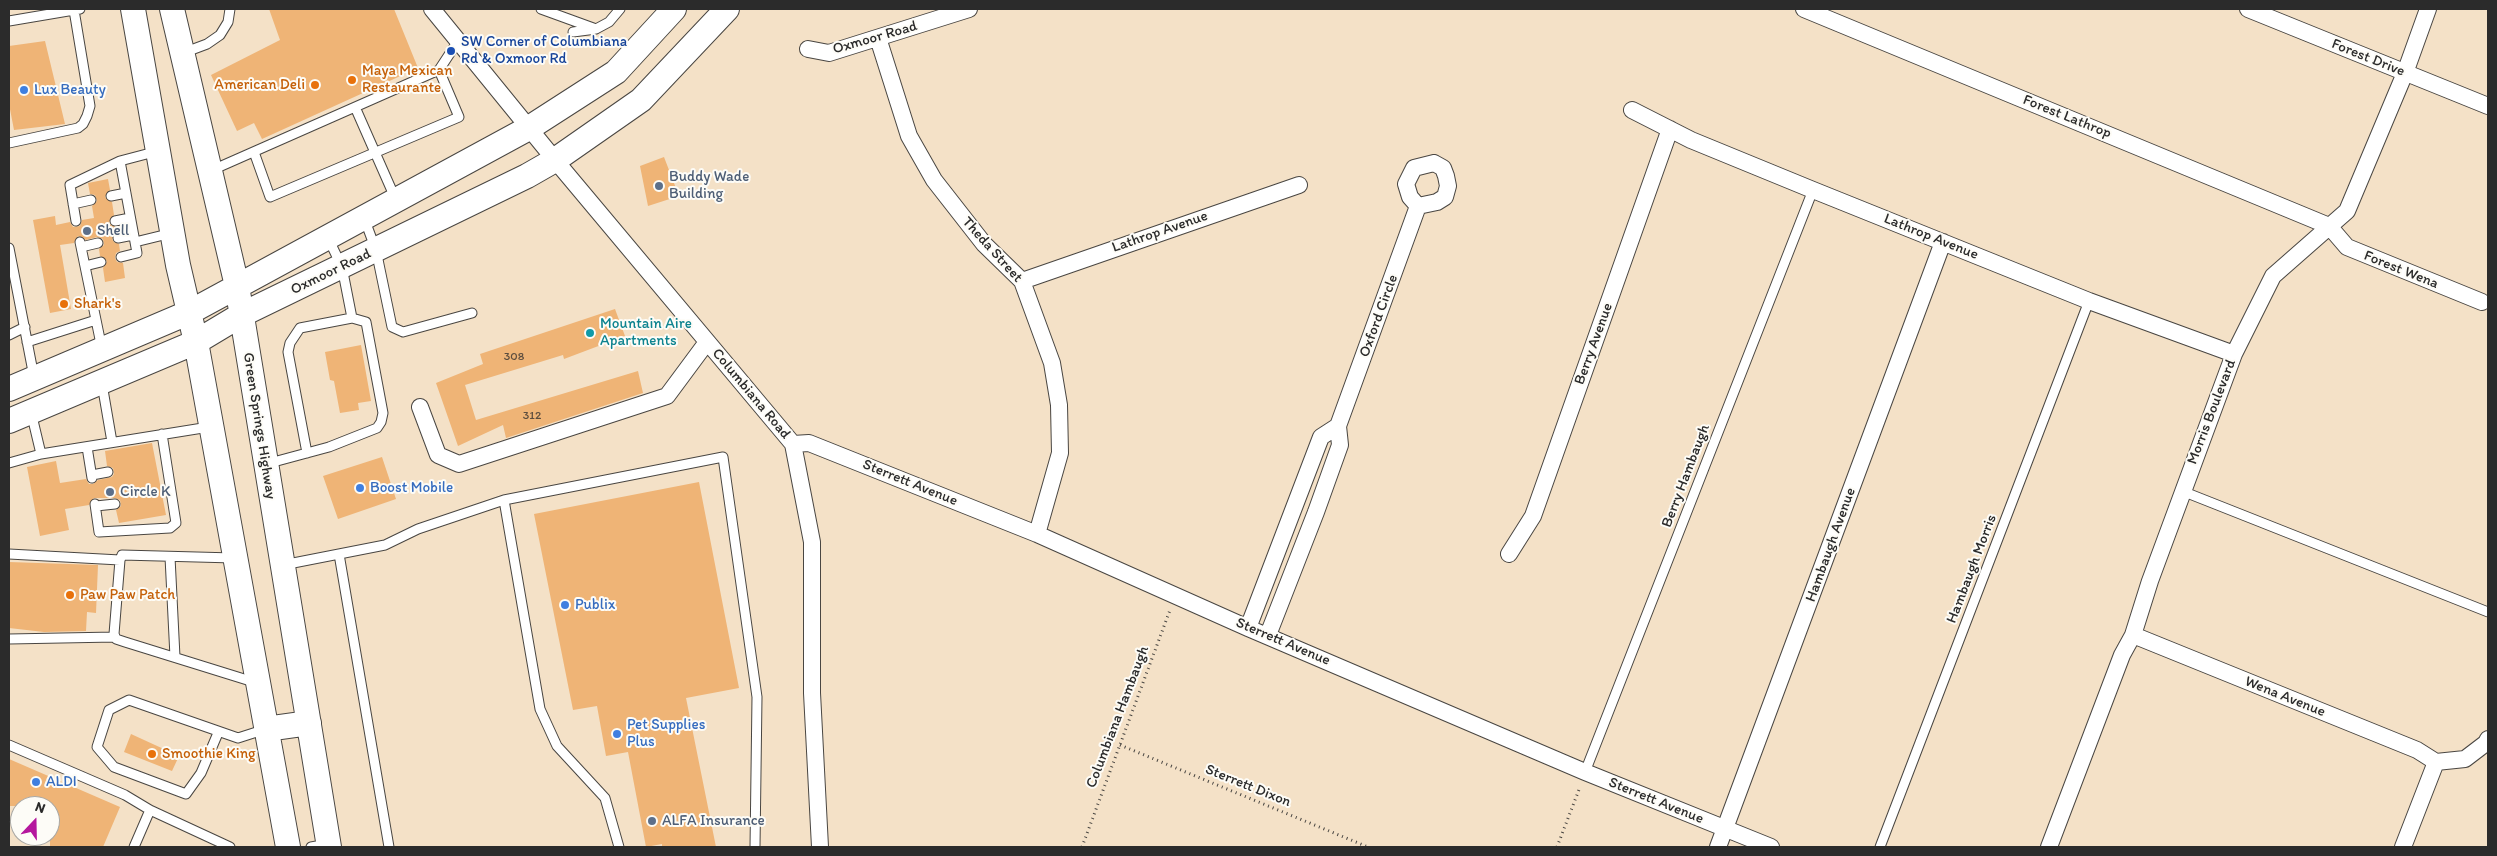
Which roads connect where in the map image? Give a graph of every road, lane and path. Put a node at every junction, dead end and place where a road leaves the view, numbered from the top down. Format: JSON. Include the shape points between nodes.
{"nodes":[{"id":1,"x":77,"y":9,"type":"edge"},
{"id":2,"x":133,"y":9,"type":"edge"},
{"id":3,"x":172,"y":9,"type":"edge"},
{"id":4,"x":230,"y":9,"type":"edge"},
{"id":5,"x":432,"y":9,"type":"edge"},
{"id":6,"x":541,"y":9,"type":"edge"},
{"id":7,"x":620,"y":9,"type":"edge"},
{"id":8,"x":674,"y":9,"type":"edge"},
{"id":9,"x":727,"y":9,"type":"edge"},
{"id":10,"x":969,"y":9,"type":"edge"},
{"id":11,"x":1804,"y":9,"type":"edge"},
{"id":12,"x":2248,"y":9,"type":"edge"},
{"id":13,"x":2428,"y":9,"type":"edge"},
{"id":14,"x":9,"y":21,"type":"edge"},
{"id":15,"x":596,"y":29,"type":"junction"},
{"id":16,"x":573,"y":32,"type":"dead end"},
{"id":17,"x":878,"y":38,"type":"junction"},
{"id":18,"x":458,"y":41,"type":"junction"},
{"id":19,"x":808,"y":49,"type":"dead end"},
{"id":20,"x":183,"y":54,"type":"junction"},
{"id":21,"x":439,"y":70,"type":"junction"},
{"id":22,"x":2405,"y":73,"type":"junction"},
{"id":23,"x":2488,"y":106,"type":"edge"},
{"id":24,"x":355,"y":107,"type":"junction"},
{"id":25,"x":1632,"y":110,"type":"dead end"},
{"id":26,"x":529,"y":128,"type":"junction"},
{"id":27,"x":1670,"y":129,"type":"junction"},
{"id":28,"x":9,"y":143,"type":"edge"},
{"id":29,"x":158,"y":150,"type":"junction"},
{"id":30,"x":254,"y":152,"type":"junction"},
{"id":31,"x":374,"y":152,"type":"junction"},
{"id":32,"x":120,"y":160,"type":"junction"},
{"id":33,"x":555,"y":160,"type":"junction"},
{"id":34,"x":210,"y":171,"type":"junction"},
{"id":35,"x":1299,"y":184,"type":"dead end"},
{"id":36,"x":1813,"y":190,"type":"junction"},
{"id":37,"x":126,"y":193,"type":"junction"},
{"id":38,"x":111,"y":196,"type":"dead end"},
{"id":39,"x":91,"y":200,"type":"dead end"},
{"id":40,"x":396,"y":200,"type":"junction"},
{"id":41,"x":73,"y":204,"type":"junction"},
{"id":42,"x":1418,"y":206,"type":"dead end"},
{"id":43,"x":364,"y":217,"type":"junction"},
{"id":44,"x":130,"y":218,"type":"junction"},
{"id":45,"x":76,"y":221,"type":"dead end"},
{"id":46,"x":114,"y":221,"type":"dead end"},
{"id":47,"x":2329,"y":226,"type":"junction"},
{"id":48,"x":172,"y":232,"type":"junction"},
{"id":49,"x":328,"y":237,"type":"junction"},
{"id":50,"x":118,"y":238,"type":"dead end"},
{"id":51,"x":134,"y":238,"type":"junction"},
{"id":52,"x":1943,"y":242,"type":"junction"},
{"id":53,"x":98,"y":243,"type":"dead end"},
{"id":54,"x":9,"y":248,"type":"edge"},
{"id":55,"x":376,"y":250,"type":"junction"},
{"id":56,"x":122,"y":257,"type":"dead end"},
{"id":57,"x":10,"y":261,"type":"edge"},
{"id":58,"x":101,"y":262,"type":"dead end"},
{"id":59,"x":85,"y":266,"type":"junction"},
{"id":60,"x":342,"y":267,"type":"junction"},
{"id":61,"x":1022,"y":281,"type":"junction"},
{"id":62,"x":237,"y":286,"type":"junction"},
{"id":63,"x":2090,"y":301,"type":"junction"},
{"id":64,"x":2482,"y":302,"type":"dead end"},
{"id":65,"x":190,"y":312,"type":"junction"},
{"id":66,"x":472,"y":313,"type":"dead end"},
{"id":67,"x":241,"y":315,"type":"junction"},
{"id":68,"x":352,"y":318,"type":"junction"},
{"id":69,"x":96,"y":320,"type":"junction"},
{"id":70,"x":25,"y":327,"type":"junction"},
{"id":71,"x":9,"y":334,"type":"edge"},
{"id":72,"x":27,"y":342,"type":"junction"},
{"id":73,"x":196,"y":342,"type":"junction"},
{"id":74,"x":707,"y":342,"type":"junction"},
{"id":75,"x":102,"y":348,"type":"junction"},
{"id":76,"x":2234,"y":354,"type":"junction"},
{"id":77,"x":34,"y":377,"type":"junction"},
{"id":78,"x":102,"y":381,"type":"junction"},
{"id":79,"x":9,"y":389,"type":"edge"},
{"id":80,"x":420,"y":407,"type":"dead end"},
{"id":81,"x":31,"y":411,"type":"junction"},
{"id":82,"x":9,"y":421,"type":"edge"},
{"id":83,"x":211,"y":426,"type":"junction"},
{"id":84,"x":1338,"y":426,"type":"junction"},
{"id":85,"x":162,"y":434,"type":"junction"},
{"id":86,"x":112,"y":442,"type":"junction"},
{"id":87,"x":793,"y":444,"type":"junction"},
{"id":88,"x":87,"y":447,"type":"junction"},
{"id":89,"x":307,"y":453,"type":"junction"},
{"id":90,"x":41,"y":454,"type":"junction"},
{"id":91,"x":166,"y":462,"type":"junction"},
{"id":92,"x":9,"y":463,"type":"edge"},
{"id":93,"x":156,"y":464,"type":"dead end"},
{"id":94,"x":266,"y":464,"type":"junction"},
{"id":95,"x":108,"y":472,"type":"dead end"},
{"id":96,"x":2182,"y":491,"type":"junction"},
{"id":97,"x":504,"y":500,"type":"junction"},
{"id":98,"x":115,"y":504,"type":"dead end"},
{"id":99,"x":1295,"y":504,"type":"junction"},
{"id":100,"x":1316,"y":512,"type":"junction"},
{"id":101,"x":1037,"y":534,"type":"junction"},
{"id":102,"x":9,"y":554,"type":"edge"},
{"id":103,"x":339,"y":554,"type":"junction"},
{"id":104,"x":1509,"y":554,"type":"dead end"},
{"id":105,"x":170,"y":557,"type":"junction"},
{"id":106,"x":234,"y":558,"type":"junction"},
{"id":107,"x":120,"y":560,"type":"junction"},
{"id":108,"x":282,"y":565,"type":"junction"},
{"id":109,"x":1176,"y":596,"type":"junction"},
{"id":110,"x":2488,"y":612,"type":"edge"},
{"id":111,"x":1248,"y":628,"type":"junction"},
{"id":112,"x":1268,"y":635,"type":"junction"},
{"id":113,"x":2133,"y":635,"type":"junction"},
{"id":114,"x":115,"y":637,"type":"junction"},
{"id":115,"x":9,"y":639,"type":"edge"},
{"id":116,"x":176,"y":657,"type":"junction"},
{"id":117,"x":258,"y":684,"type":"junction"},
{"id":118,"x":309,"y":723,"type":"junction"},
{"id":119,"x":266,"y":729,"type":"junction"},
{"id":120,"x":218,"y":733,"type":"junction"},
{"id":121,"x":2488,"y":739,"type":"edge"},
{"id":122,"x":9,"y":745,"type":"edge"},
{"id":123,"x":1120,"y":745,"type":"junction"},
{"id":124,"x":2436,"y":762,"type":"junction"},
{"id":125,"x":1585,"y":772,"type":"junction"},
{"id":126,"x":150,"y":810,"type":"junction"},
{"id":127,"x":1725,"y":829,"type":"junction"},
{"id":128,"x":323,"y":846,"type":"edge"},
{"id":129,"x":134,"y":847,"type":"edge"},
{"id":130,"x":230,"y":847,"type":"edge"},
{"id":131,"x":288,"y":847,"type":"edge"},
{"id":132,"x":389,"y":847,"type":"edge"},
{"id":133,"x":619,"y":847,"type":"edge"},
{"id":134,"x":755,"y":847,"type":"edge"},
{"id":135,"x":820,"y":847,"type":"edge"},
{"id":136,"x":1082,"y":847,"type":"edge"},
{"id":137,"x":1368,"y":847,"type":"edge"},
{"id":138,"x":1557,"y":847,"type":"edge"},
{"id":139,"x":1718,"y":847,"type":"edge"},
{"id":140,"x":1772,"y":847,"type":"edge"},
{"id":141,"x":1880,"y":847,"type":"edge"},
{"id":142,"x":2049,"y":847,"type":"edge"},
{"id":143,"x":2403,"y":847,"type":"edge"}],
"edges":[{"from":1,"to":14,"type":"lane"},
{"from":1,"to":28,"type":"lane","via":[[90,106],[84,124]]},
{"from":2,"to":29,"type":"main road"},
{"from":3,"to":20,"type":"main road","name":"Green Springs Highway"},
{"from":4,"to":20,"type":"lane","via":[[228,22],[220,35]]},
{"from":5,"to":18,"type":"street","name":"Columbiana Road"},
{"from":6,"to":15,"type":"lane"},
{"from":7,"to":15,"type":"lane","via":[[609,22]]},
{"from":8,"to":26,"type":"main road","name":"Oxmoor Road","via":[[616,72]]},
{"from":9,"to":33,"type":"main road","name":"Oxmoor Road","via":[[641,100]]},
{"from":10,"to":17,"type":"street","name":"Oxmoor Road"},
{"from":11,"to":47,"type":"street","name":"Forest Lathrop"},
{"from":12,"to":22,"type":"street","name":"Forest Drive"},
{"from":13,"to":22,"type":"street","name":"Morris Boulevard"},
{"from":15,"to":16,"type":"lane"},
{"from":17,"to":19,"type":"street","name":"Oxmoor Road","via":[[829,53]]},
{"from":17,"to":61,"type":"street","name":"Theda Street","via":[[909,136],[934,180],[984,244]]},
{"from":18,"to":21,"type":"lane"},
{"from":18,"to":26,"type":"street","name":"Columbiana Road"},
{"from":20,"to":34,"type":"main road","name":"Green Springs Highway"},
{"from":21,"to":24,"type":"lane"},
{"from":21,"to":31,"type":"lane","via":[[459,117]]},
{"from":22,"to":23,"type":"street","name":"Forest Drive"},
{"from":22,"to":47,"type":"street","name":"Morris Boulevard","via":[[2347,211]]},
{"from":24,"to":30,"type":"lane"},
{"from":24,"to":31,"type":"lane"},
{"from":25,"to":27,"type":"street","name":"Lathrop Avenue"},
{"from":26,"to":33,"type":"street","name":"Columbiana Road"},
{"from":26,"to":40,"type":"main road","name":"Oxmoor Road"},
{"from":27,"to":36,"type":"street","name":"Lathrop Avenue"},
{"from":27,"to":104,"type":"street","name":"Berry Avenue","via":[[1533,516]]},
{"from":29,"to":32,"type":"lane"},
{"from":29,"to":48,"type":"main road"},
{"from":30,"to":31,"type":"lane","via":[[270,196]]},
{"from":30,"to":34,"type":"lane"},
{"from":31,"to":40,"type":"lane"},
{"from":32,"to":37,"type":"lane"},
{"from":32,"to":41,"type":"lane","via":[[70,185]]},
{"from":33,"to":55,"type":"main road","name":"Oxmoor Road"},
{"from":33,"to":74,"type":"street","name":"Columbiana Road"},
{"from":34,"to":62,"type":"main road","name":"Green Springs Highway"},
{"from":35,"to":61,"type":"street","name":"Lathrop Avenue"},
{"from":36,"to":52,"type":"street","name":"Lathrop Avenue"},
{"from":36,"to":125,"type":"lane","name":"Berry Hambaugh"},
{"from":37,"to":38,"type":"lane"},
{"from":37,"to":44,"type":"lane"},
{"from":39,"to":41,"type":"lane"},
{"from":40,"to":43,"type":"main road","name":"Oxmoor Road"},
{"from":41,"to":45,"type":"lane"},
{"from":42,"to":84,"type":"street","name":"Oxford Circle"},
{"from":43,"to":49,"type":"main road","name":"Oxmoor Road"},
{"from":43,"to":55,"type":"lane"},
{"from":44,"to":46,"type":"lane"},
{"from":44,"to":51,"type":"lane"},
{"from":47,"to":64,"type":"street","name":"Forest Wena","via":[[2346,247]]},
{"from":47,"to":76,"type":"street","name":"Morris Boulevard","via":[[2273,276]]},
{"from":48,"to":51,"type":"lane"},
{"from":48,"to":65,"type":"main road"},
{"from":49,"to":60,"type":"lane"},
{"from":49,"to":62,"type":"main road","name":"Oxmoor Road"},
{"from":50,"to":51,"type":"lane"},
{"from":51,"to":56,"type":"lane","via":[[137,253]]},
{"from":52,"to":63,"type":"street","name":"Lathrop Avenue"},
{"from":52,"to":127,"type":"street","name":"Hambaugh Avenue"},
{"from":53,"to":59,"type":"lane","via":[[80,244]]},
{"from":54,"to":57,"type":"lane"},
{"from":55,"to":60,"type":"main road","name":"Oxmoor Road"},
{"from":55,"to":66,"type":"lane","via":[[392,327],[403,332]]},
{"from":57,"to":70,"type":"lane"},
{"from":58,"to":59,"type":"lane"},
{"from":59,"to":69,"type":"lane"},
{"from":60,"to":67,"type":"main road","name":"Oxmoor Road"},
{"from":60,"to":68,"type":"lane"},
{"from":61,"to":101,"type":"street","name":"Theda Street","via":[[1052,363],[1059,405],[1060,453]]},
{"from":62,"to":65,"type":"main road","name":"Oxmoor Road"},
{"from":62,"to":67,"type":"main road","name":"Green Springs Highway"},
{"from":63,"to":76,"type":"street","name":"Lathrop Avenue"},
{"from":63,"to":141,"type":"lane","name":"Hambaugh Morris"},
{"from":65,"to":73,"type":"main road"},
{"from":65,"to":75,"type":"main road","name":"Oxmoor Road"},
{"from":67,"to":73,"type":"main road","name":"Oxmoor Road"},
{"from":67,"to":94,"type":"main road","name":"Green Springs Highway"},
{"from":68,"to":89,"type":"lane","via":[[300,328],[290,344],[288,352]]},
{"from":68,"to":89,"type":"lane","via":[[366,322],[383,413],[381,422],[377,428]]},
{"from":69,"to":72,"type":"lane"},
{"from":69,"to":75,"type":"lane"},
{"from":70,"to":71,"type":"lane"},
{"from":70,"to":72,"type":"lane"},
{"from":72,"to":77,"type":"lane"},
{"from":73,"to":78,"type":"main road","name":"Oxmoor Road"},
{"from":73,"to":83,"type":"main road"},
{"from":74,"to":80,"type":"street","via":[[668,396],[459,464],[438,455]]},
{"from":74,"to":87,"type":"street","name":"Columbiana Road"},
{"from":75,"to":77,"type":"main road","name":"Oxmoor Road"},
{"from":76,"to":96,"type":"street","name":"Morris Boulevard"},
{"from":77,"to":79,"type":"main road","name":"Oxmoor Road"},
{"from":78,"to":81,"type":"main road","name":"Oxmoor Road"},
{"from":78,"to":86,"type":"lane"},
{"from":81,"to":82,"type":"main road","name":"Oxmoor Road"},
{"from":81,"to":90,"type":"lane"},
{"from":83,"to":85,"type":"lane"},
{"from":83,"to":106,"type":"main road"},
{"from":84,"to":99,"type":"street","via":[[1321,437]]},
{"from":84,"to":100,"type":"street","name":"Oxford Circle","via":[[1340,445]]},
{"from":85,"to":86,"type":"lane"},
{"from":85,"to":91,"type":"lane"},
{"from":86,"to":88,"type":"lane"},
{"from":87,"to":101,"type":"street","name":"Sterrett Avenue","via":[[809,443]]},
{"from":87,"to":135,"type":"street","name":"Columbiana Road","via":[[812,542],[812,693]]},
{"from":88,"to":90,"type":"lane"},
{"from":88,"to":95,"type":"lane","via":[[92,476]]},
{"from":89,"to":94,"type":"lane"},
{"from":90,"to":92,"type":"lane"},
{"from":91,"to":93,"type":"lane"},
{"from":91,"to":98,"type":"lane","via":[[166,493],[176,523],[170,528],[99,532],[96,505]]},
{"from":94,"to":108,"type":"main road","name":"Green Springs Highway"},
{"from":96,"to":110,"type":"lane"},
{"from":96,"to":113,"type":"street","name":"Morris Boulevard"},
{"from":97,"to":103,"type":"lane","via":[[418,529],[385,545]]},
{"from":97,"to":133,"type":"lane","via":[[540,709],[557,746],[605,798]]},
{"from":97,"to":134,"type":"lane","via":[[723,457],[757,696]]},
{"from":99,"to":100,"type":"street"},
{"from":99,"to":111,"type":"street"},
{"from":100,"to":112,"type":"street","name":"Oxford Circle"},
{"from":101,"to":109,"type":"street","name":"Sterrett Avenue"},
{"from":102,"to":107,"type":"lane"},
{"from":103,"to":108,"type":"lane"},
{"from":103,"to":132,"type":"lane"},
{"from":105,"to":106,"type":"lane"},
{"from":105,"to":107,"type":"lane","via":[[128,554],[122,555]]},
{"from":105,"to":116,"type":"lane"},
{"from":106,"to":117,"type":"main road"},
{"from":107,"to":114,"type":"lane"},
{"from":108,"to":118,"type":"main road","name":"Green Springs Highway"},
{"from":109,"to":111,"type":"street","name":"Sterrett Avenue"},
{"from":109,"to":123,"type":"path","name":"Columbiana Hambaugh"},
{"from":111,"to":112,"type":"street","name":"Sterrett Avenue"},
{"from":112,"to":125,"type":"street","name":"Sterrett Avenue"},
{"from":113,"to":124,"type":"street","name":"Wena Avenue","via":[[2417,750]]},
{"from":113,"to":142,"type":"street","name":"Morris Boulevard","via":[[2122,655]]},
{"from":114,"to":115,"type":"lane"},
{"from":114,"to":116,"type":"lane"},
{"from":116,"to":117,"type":"lane"},
{"from":117,"to":119,"type":"main road"},
{"from":118,"to":119,"type":"main road"},
{"from":118,"to":128,"type":"main road","name":"Green Springs Highway"},
{"from":119,"to":120,"type":"lane","via":[[238,738]]},
{"from":119,"to":131,"type":"main road"},
{"from":120,"to":120,"type":"lane","via":[[128,700],[109,710],[97,747],[114,767],[186,794],[201,773]]},
{"from":121,"to":124,"type":"street","via":[[2465,759]]},
{"from":122,"to":126,"type":"lane","via":[[125,794]]},
{"from":123,"to":136,"type":"path","name":"Columbiana Hambaugh"},
{"from":123,"to":137,"type":"path","name":"Sterrett Dixon"},
{"from":124,"to":143,"type":"street"},
{"from":125,"to":127,"type":"street","name":"Sterrett Avenue"},
{"from":125,"to":138,"type":"path"},
{"from":126,"to":129,"type":"lane"},
{"from":126,"to":130,"type":"lane"},
{"from":127,"to":139,"type":"street","name":"Hambaugh Avenue"},
{"from":127,"to":140,"type":"street","name":"Sterrett Avenue"}]}
